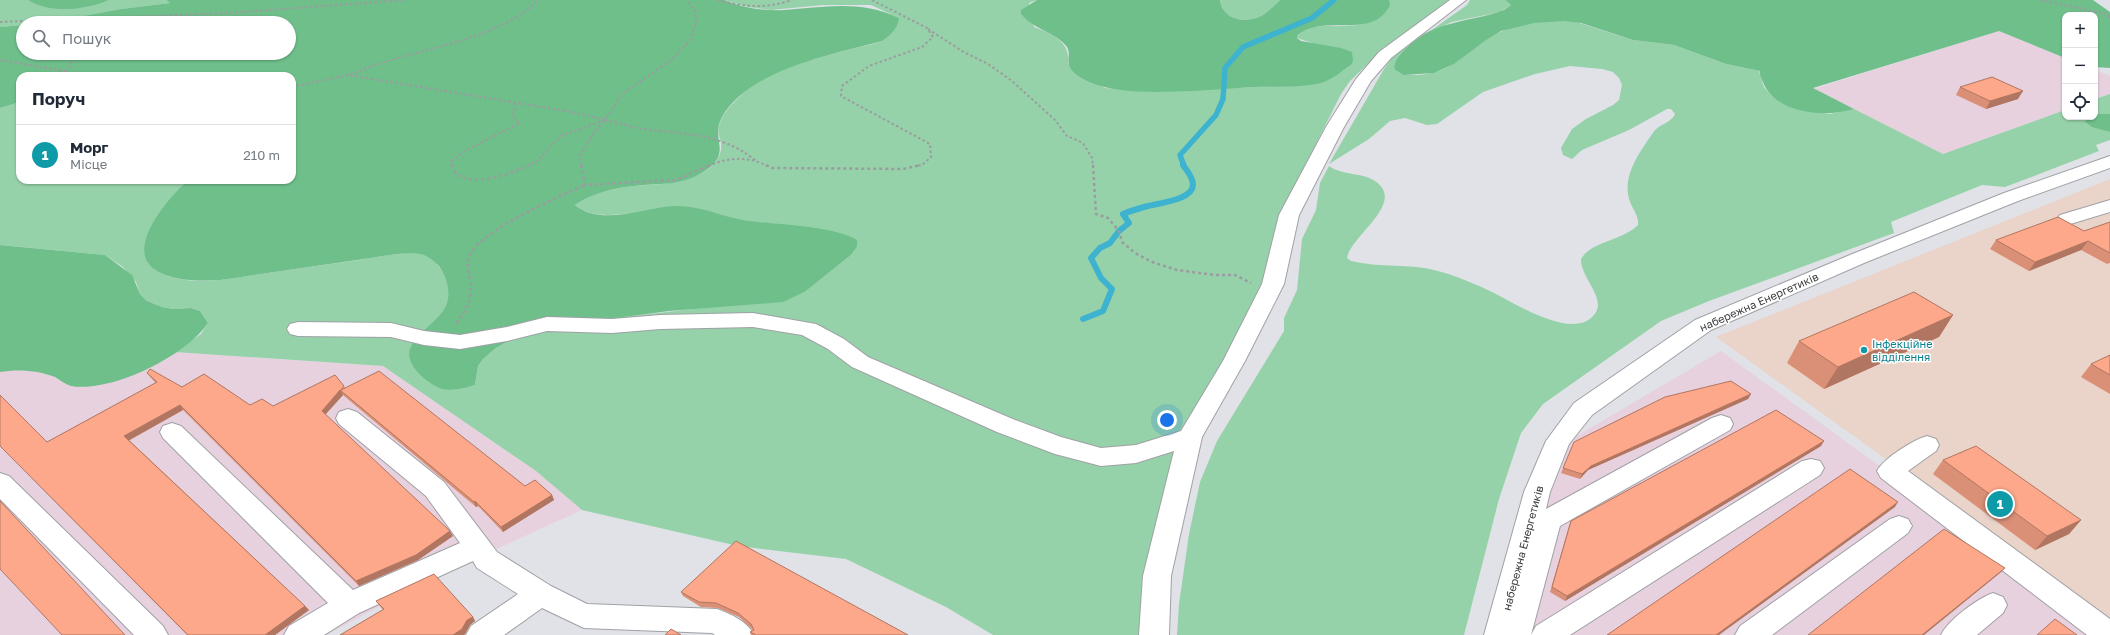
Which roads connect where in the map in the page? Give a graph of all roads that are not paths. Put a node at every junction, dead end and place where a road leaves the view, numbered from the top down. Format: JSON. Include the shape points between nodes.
{"nodes":[{"id":1,"x":1459,"y":0,"type":"edge"},
{"id":2,"x":2110,"y":162,"type":"edge"},
{"id":3,"x":2110,"y":206,"type":"edge"},
{"id":4,"x":2067,"y":219,"type":"dead end"},
{"id":5,"x":298,"y":329,"type":"dead end"},
{"id":6,"x":348,"y":418,"type":"dead end"},
{"id":7,"x":1721,"y":424,"type":"dead end"},
{"id":8,"x":172,"y":432,"type":"dead end"},
{"id":9,"x":1190,"y":438,"type":"junction"},
{"id":10,"x":1927,"y":445,"type":"dead end"},
{"id":11,"x":1811,"y":468,"type":"dead end"},
{"id":12,"x":0,"y":483,"type":"edge"},
{"id":13,"x":1899,"y":526,"type":"dead end"},
{"id":14,"x":478,"y":547,"type":"junction"},
{"id":15,"x":541,"y":594,"type":"junction"},
{"id":16,"x":349,"y":605,"type":"junction"},
{"id":17,"x":1994,"y":605,"type":"dead end"},
{"id":18,"x":604,"y":626,"type":"edge"},
{"id":19,"x":153,"y":635,"type":"edge"},
{"id":20,"x":299,"y":635,"type":"edge"},
{"id":21,"x":481,"y":635,"type":"edge"},
{"id":22,"x":739,"y":635,"type":"edge"},
{"id":23,"x":1154,"y":635,"type":"edge"},
{"id":24,"x":1499,"y":635,"type":"edge"},
{"id":25,"x":1516,"y":635,"type":"edge"},
{"id":26,"x":1546,"y":635,"type":"edge"},
{"id":27,"x":1750,"y":635,"type":"edge"},
{"id":28,"x":1956,"y":635,"type":"edge"},
{"id":29,"x":2109,"y":635,"type":"edge"}],
"edges":[{"from":1,"to":9,"type":"street","via":[[1385,55],[1364,79],[1335,127],[1289,215],[1273,284],[1234,361]]},
{"from":2,"to":24,"type":"street","name":"набережна Енергетиків","via":[[2011,197],[1703,325],[1583,409],[1558,441],[1537,492]]},
{"from":3,"to":4,"type":"street"},
{"from":5,"to":9,"type":"street","via":[[391,330],[424,338],[460,342],[547,324],[612,326],[753,320],[808,329],[836,344],[860,362],[1055,445],[1101,457],[1136,454]]},
{"from":6,"to":14,"type":"street","via":[[435,489]]},
{"from":7,"to":25,"type":"street","via":[[1548,520]]},
{"from":8,"to":16,"type":"street"},
{"from":9,"to":23,"type":"street","via":[[1157,576]]},
{"from":10,"to":29,"type":"street","via":[[1890,471]]},
{"from":11,"to":26,"type":"street"},
{"from":12,"to":19,"type":"street"},
{"from":13,"to":27,"type":"street"},
{"from":14,"to":15,"type":"street","via":[[487,560]]},
{"from":14,"to":16,"type":"street"},
{"from":15,"to":18,"type":"street"},
{"from":15,"to":21,"type":"street"},
{"from":16,"to":20,"type":"street"},
{"from":17,"to":28,"type":"street"},
{"from":18,"to":22,"type":"street","via":[[717,621]]}]}
